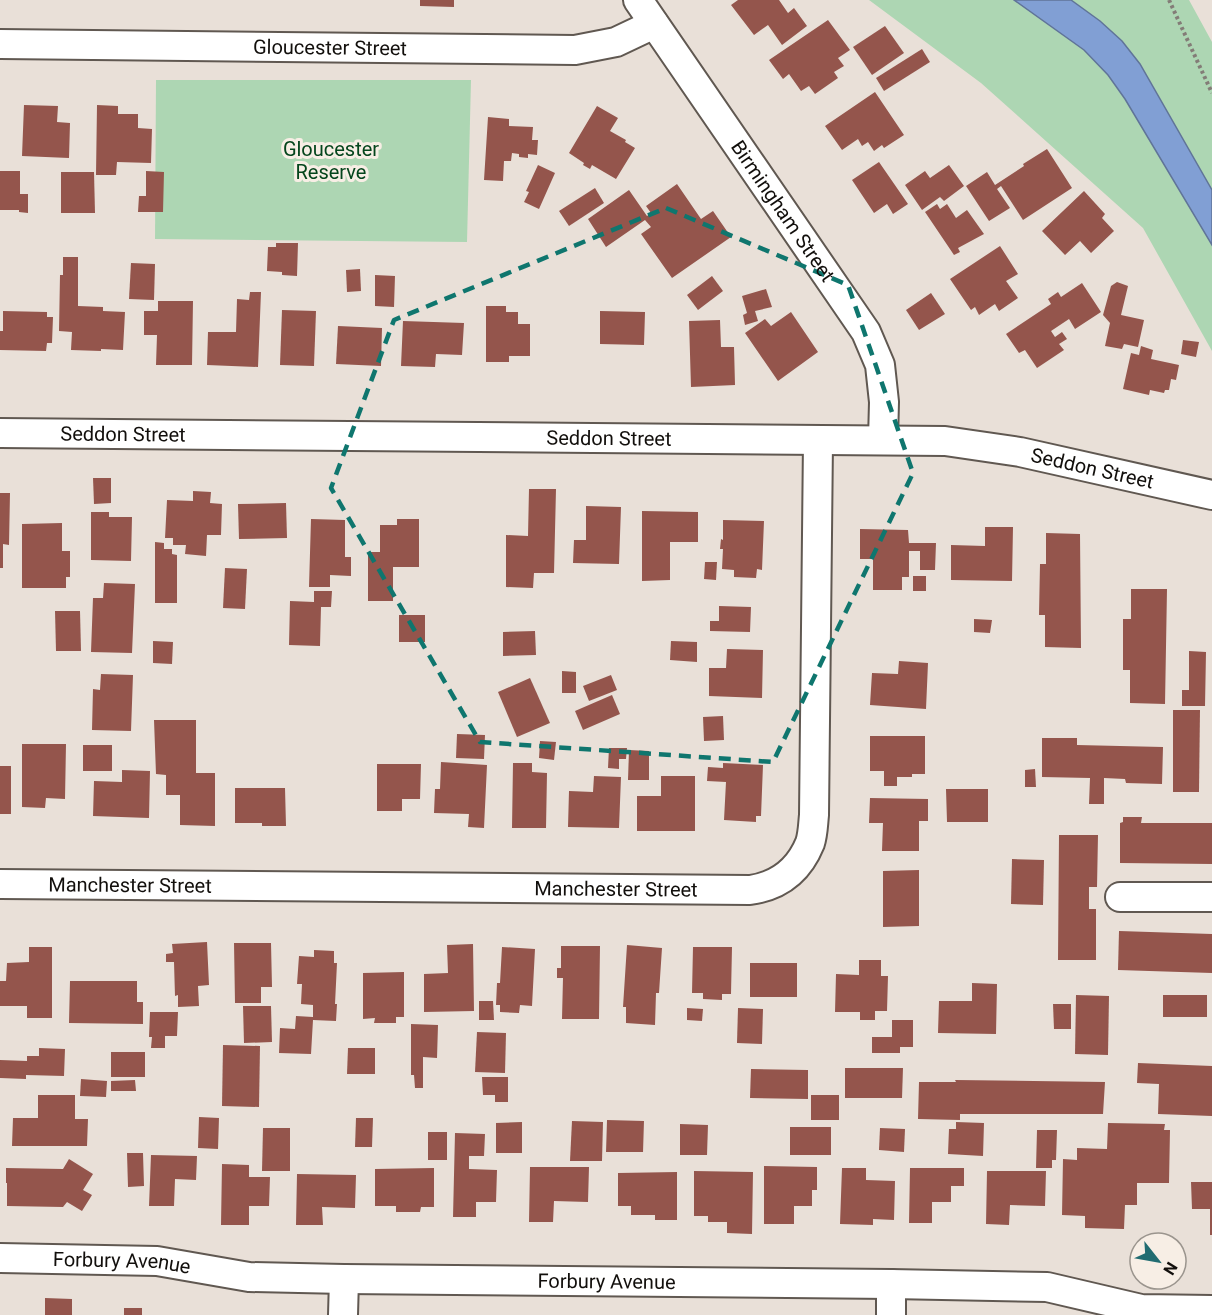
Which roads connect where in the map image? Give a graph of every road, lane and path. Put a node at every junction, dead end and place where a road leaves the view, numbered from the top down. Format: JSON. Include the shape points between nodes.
{"nodes":[{"id":1,"x":638,"y":0,"type":"edge"},
{"id":2,"x":1169,"y":0,"type":"edge"},
{"id":3,"x":654,"y":24,"type":"junction"},
{"id":4,"x":0,"y":44,"type":"edge"},
{"id":5,"x":1212,"y":93,"type":"edge"},
{"id":6,"x":0,"y":433,"type":"edge"},
{"id":7,"x":883,"y":440,"type":"junction"},
{"id":8,"x":818,"y":441,"type":"junction"},
{"id":9,"x":1212,"y":495,"type":"edge"},
{"id":10,"x":0,"y":884,"type":"edge"},
{"id":11,"x":1120,"y":897,"type":"dead end"},
{"id":12,"x":1212,"y":897,"type":"edge"},
{"id":13,"x":0,"y":1258,"type":"edge"},
{"id":14,"x":344,"y":1280,"type":"junction"},
{"id":15,"x":891,"y":1284,"type":"junction"},
{"id":16,"x":1212,"y":1310,"type":"edge"},
{"id":17,"x":343,"y":1315,"type":"edge"},
{"id":18,"x":891,"y":1315,"type":"edge"}],
"edges":[{"from":1,"to":3,"type":"street","name":"Birmingham Street"},
{"from":2,"to":5,"type":"path"},
{"from":3,"to":4,"type":"street","name":"Gloucester Street","via":[[616,42],[575,50]]},
{"from":3,"to":7,"type":"street","name":"Birmingham Street","via":[[866,332],[880,365]]},
{"from":6,"to":8,"type":"street","name":"Seddon Street"},
{"from":7,"to":8,"type":"street","name":"Seddon Street"},
{"from":7,"to":9,"type":"street","name":"Seddon Street","via":[[945,441],[1020,452]]},
{"from":8,"to":10,"type":"street","name":"Manchester Street","via":[[814,815],[810,841],[801,862],[784,879],[750,890]]},
{"from":11,"to":12,"type":"street"},
{"from":13,"to":14,"type":"street","name":"Forbury Avenue","via":[[157,1261],[249,1277]]},
{"from":14,"to":15,"type":"street","name":"Forbury Avenue"},
{"from":14,"to":17,"type":"street"},
{"from":15,"to":16,"type":"street","name":"Forbury Avenue","via":[[1047,1287],[1141,1309]]},
{"from":15,"to":18,"type":"street"}]}
